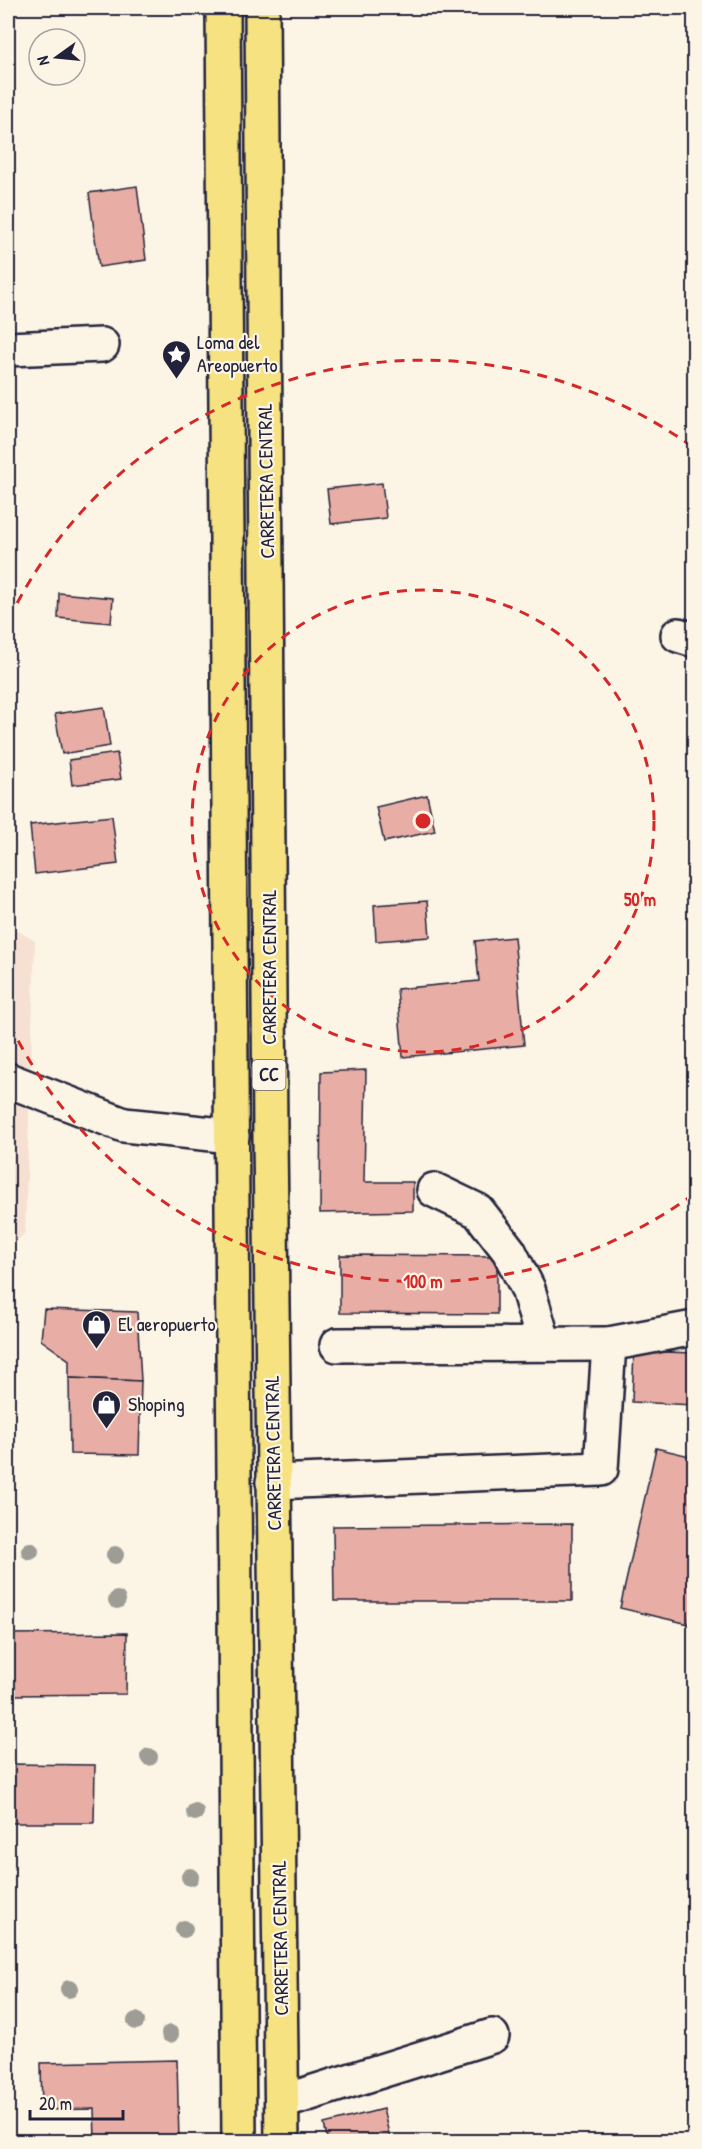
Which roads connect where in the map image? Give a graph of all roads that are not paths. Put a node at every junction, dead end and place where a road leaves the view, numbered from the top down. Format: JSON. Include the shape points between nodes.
{"nodes":[{"id":1,"x":223,"y":8,"type":"edge"},
{"id":2,"x":262,"y":8,"type":"edge"},
{"id":3,"x":102,"y":345,"type":"dead end"},
{"id":4,"x":8,"y":349,"type":"edge"},
{"id":5,"x":8,"y":1080,"type":"edge"},
{"id":6,"x":232,"y":1136,"type":"junction"},
{"id":7,"x":270,"y":1137,"type":"junction"},
{"id":8,"x":434,"y":1190,"type":"dead end"},
{"id":9,"x":694,"y":1328,"type":"edge"},
{"id":10,"x":544,"y":1344,"type":"junction"},
{"id":11,"x":609,"y":1344,"type":"junction"},
{"id":12,"x":338,"y":1345,"type":"dead end"},
{"id":13,"x":234,"y":1481,"type":"junction"},
{"id":14,"x":273,"y":1482,"type":"junction"},
{"id":15,"x":492,"y":2036,"type":"dead end"},
{"id":16,"x":282,"y":2102,"type":"junction"},
{"id":17,"x":239,"y":2142,"type":"edge"},
{"id":18,"x":282,"y":2142,"type":"edge"}],
"edges":[{"from":1,"to":6,"type":"main road","name":"CARRETERA CENTRAL","number":"CC"},
{"from":2,"to":7,"type":"main road","name":"CARRETERA CENTRAL","number":"CC"},
{"from":3,"to":4,"type":"lane"},
{"from":5,"to":6,"type":"lane","via":[[124,1125]]},
{"from":6,"to":7,"type":"main road"},
{"from":6,"to":13,"type":"main road","name":"CARRETERA CENTRAL","number":"CC"},
{"from":7,"to":14,"type":"main road","name":"CARRETERA CENTRAL","number":"CC"},
{"from":8,"to":10,"type":"lane","via":[[478,1211],[509,1251],[528,1289]]},
{"from":9,"to":11,"type":"lane"},
{"from":10,"to":11,"type":"lane"},
{"from":10,"to":12,"type":"lane"},
{"from":11,"to":14,"type":"lane","via":[[601,1469]]},
{"from":13,"to":14,"type":"main road"},
{"from":13,"to":17,"type":"main road","name":"CARRETERA CENTRAL","number":"CC"},
{"from":14,"to":16,"type":"main road","name":"CARRETERA CENTRAL","number":"CC"},
{"from":15,"to":16,"type":"lane"},
{"from":16,"to":18,"type":"main road","name":"CARRETERA CENTRAL","number":"CC"}]}
